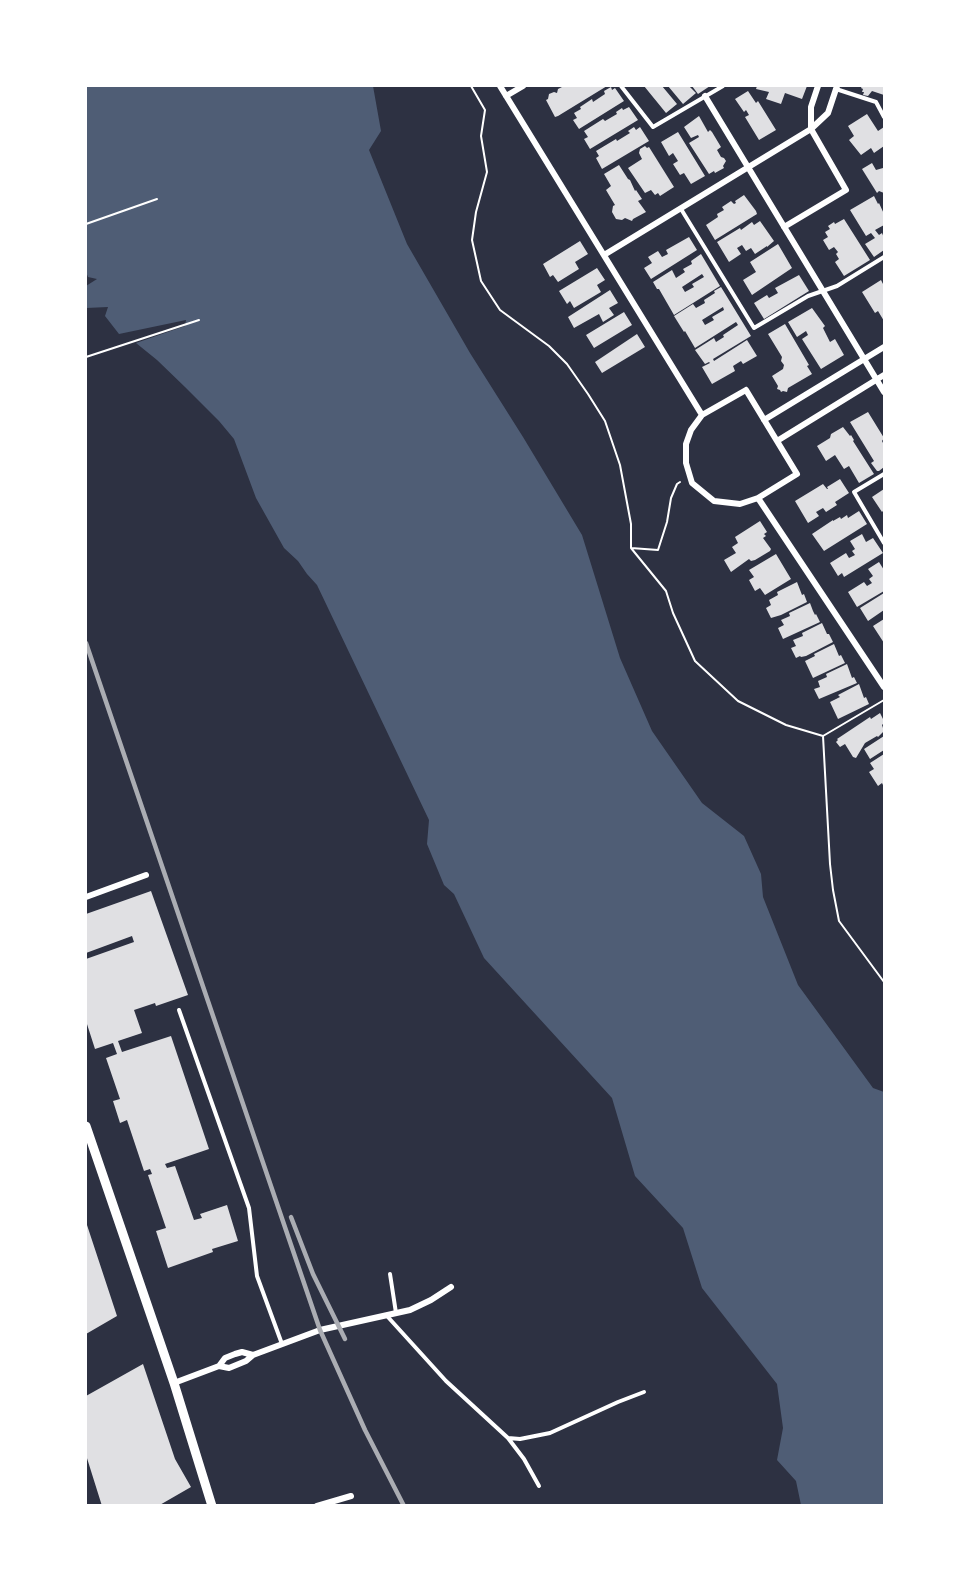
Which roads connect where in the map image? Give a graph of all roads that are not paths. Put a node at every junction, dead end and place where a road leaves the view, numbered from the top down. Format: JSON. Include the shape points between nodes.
{"nodes":[{"id":1,"x":500,"y":86,"type":"edge"},
{"id":2,"x":523,"y":86,"type":"edge"},
{"id":3,"x":621,"y":86,"type":"edge"},
{"id":4,"x":723,"y":86,"type":"edge"},
{"id":5,"x":818,"y":86,"type":"edge"},
{"id":6,"x":837,"y":87,"type":"edge"},
{"id":7,"x":506,"y":96,"type":"junction"},
{"id":8,"x":705,"y":96,"type":"junction"},
{"id":9,"x":885,"y":117,"type":"edge"},
{"id":10,"x":811,"y":129,"type":"junction"},
{"id":11,"x":749,"y":168,"type":"junction"},
{"id":12,"x":680,"y":208,"type":"junction"},
{"id":13,"x":784,"y":227,"type":"junction"},
{"id":14,"x":604,"y":255,"type":"junction"},
{"id":15,"x":885,"y":257,"type":"edge"},
{"id":16,"x":823,"y":291,"type":"junction"},
{"id":17,"x":885,"y":347,"type":"edge"},
{"id":18,"x":864,"y":360,"type":"junction"},
{"id":19,"x":885,"y":375,"type":"edge"},
{"id":20,"x":877,"y":380,"type":"junction"},
{"id":21,"x":885,"y":392,"type":"edge"},
{"id":22,"x":702,"y":414,"type":"junction"},
{"id":23,"x":764,"y":420,"type":"junction"},
{"id":24,"x":777,"y":441,"type":"junction"},
{"id":25,"x":885,"y":474,"type":"edge"},
{"id":26,"x":758,"y":498,"type":"junction"},
{"id":27,"x":885,"y":543,"type":"edge"},
{"id":28,"x":885,"y":687,"type":"edge"},
{"id":29,"x":146,"y":875,"type":"dead end"},
{"id":30,"x":86,"y":897,"type":"edge"},
{"id":31,"x":179,"y":1010,"type":"dead end"},
{"id":32,"x":86,"y":1125,"type":"edge"},
{"id":33,"x":390,"y":1274,"type":"dead end"},
{"id":34,"x":451,"y":1287,"type":"dead end"},
{"id":35,"x":396,"y":1314,"type":"junction"},
{"id":36,"x":387,"y":1316,"type":"junction"},
{"id":37,"x":282,"y":1344,"type":"junction"},
{"id":38,"x":253,"y":1354,"type":"junction"},
{"id":39,"x":219,"y":1366,"type":"junction"},
{"id":40,"x":174,"y":1383,"type":"junction"},
{"id":41,"x":644,"y":1392,"type":"dead end"},
{"id":42,"x":508,"y":1438,"type":"junction"},
{"id":43,"x":539,"y":1486,"type":"dead end"},
{"id":44,"x":351,"y":1496,"type":"dead end"},
{"id":45,"x":340,"y":1502,"type":"edge"},
{"id":46,"x":212,"y":1506,"type":"edge"},
{"id":47,"x":317,"y":1506,"type":"edge"}],
"edges":[{"from":1,"to":7,"type":"street"},
{"from":2,"to":7,"type":"street"},
{"from":3,"to":8,"type":"lane","via":[[653,127]]},
{"from":4,"to":8,"type":"lane"},
{"from":5,"to":10,"type":"street","via":[[811,107]]},
{"from":6,"to":9,"type":"lane","via":[[876,102]]},
{"from":6,"to":10,"type":"street","via":[[828,113]]},
{"from":7,"to":14,"type":"street"},
{"from":8,"to":11,"type":"street"},
{"from":10,"to":11,"type":"street"},
{"from":10,"to":13,"type":"street","via":[[846,190]]},
{"from":11,"to":12,"type":"street"},
{"from":11,"to":13,"type":"street"},
{"from":12,"to":14,"type":"street"},
{"from":12,"to":16,"type":"lane","via":[[754,328]]},
{"from":13,"to":16,"type":"street"},
{"from":14,"to":22,"type":"street"},
{"from":15,"to":16,"type":"lane"},
{"from":16,"to":18,"type":"street"},
{"from":17,"to":18,"type":"street"},
{"from":18,"to":20,"type":"street"},
{"from":18,"to":23,"type":"street"},
{"from":19,"to":20,"type":"street"},
{"from":20,"to":21,"type":"street"},
{"from":20,"to":24,"type":"street"},
{"from":22,"to":23,"type":"street","via":[[746,390]]},
{"from":22,"to":26,"type":"street","via":[[686,444],[686,463],[693,483],[714,501],[740,504]]},
{"from":23,"to":24,"type":"street"},
{"from":24,"to":26,"type":"street","via":[[797,474]]},
{"from":25,"to":27,"type":"lane","via":[[854,492]]},
{"from":26,"to":28,"type":"street"},
{"from":29,"to":30,"type":"street"},
{"from":31,"to":37,"type":"lane","via":[[249,1208],[257,1276]]},
{"from":32,"to":40,"type":"street"},
{"from":33,"to":35,"type":"lane"},
{"from":34,"to":35,"type":"street"},
{"from":35,"to":36,"type":"street"},
{"from":36,"to":37,"type":"street","via":[[320,1330]]},
{"from":36,"to":42,"type":"lane","via":[[446,1381]]},
{"from":37,"to":38,"type":"street"},
{"from":38,"to":39,"type":"street","via":[[229,1368]]},
{"from":38,"to":39,"type":"street","via":[[236,1354],[225,1358]]},
{"from":39,"to":40,"type":"street"},
{"from":40,"to":46,"type":"street"},
{"from":41,"to":42,"type":"lane","via":[[550,1433]]},
{"from":42,"to":43,"type":"lane"},
{"from":44,"to":45,"type":"street"},
{"from":45,"to":47,"type":"street"}]}
